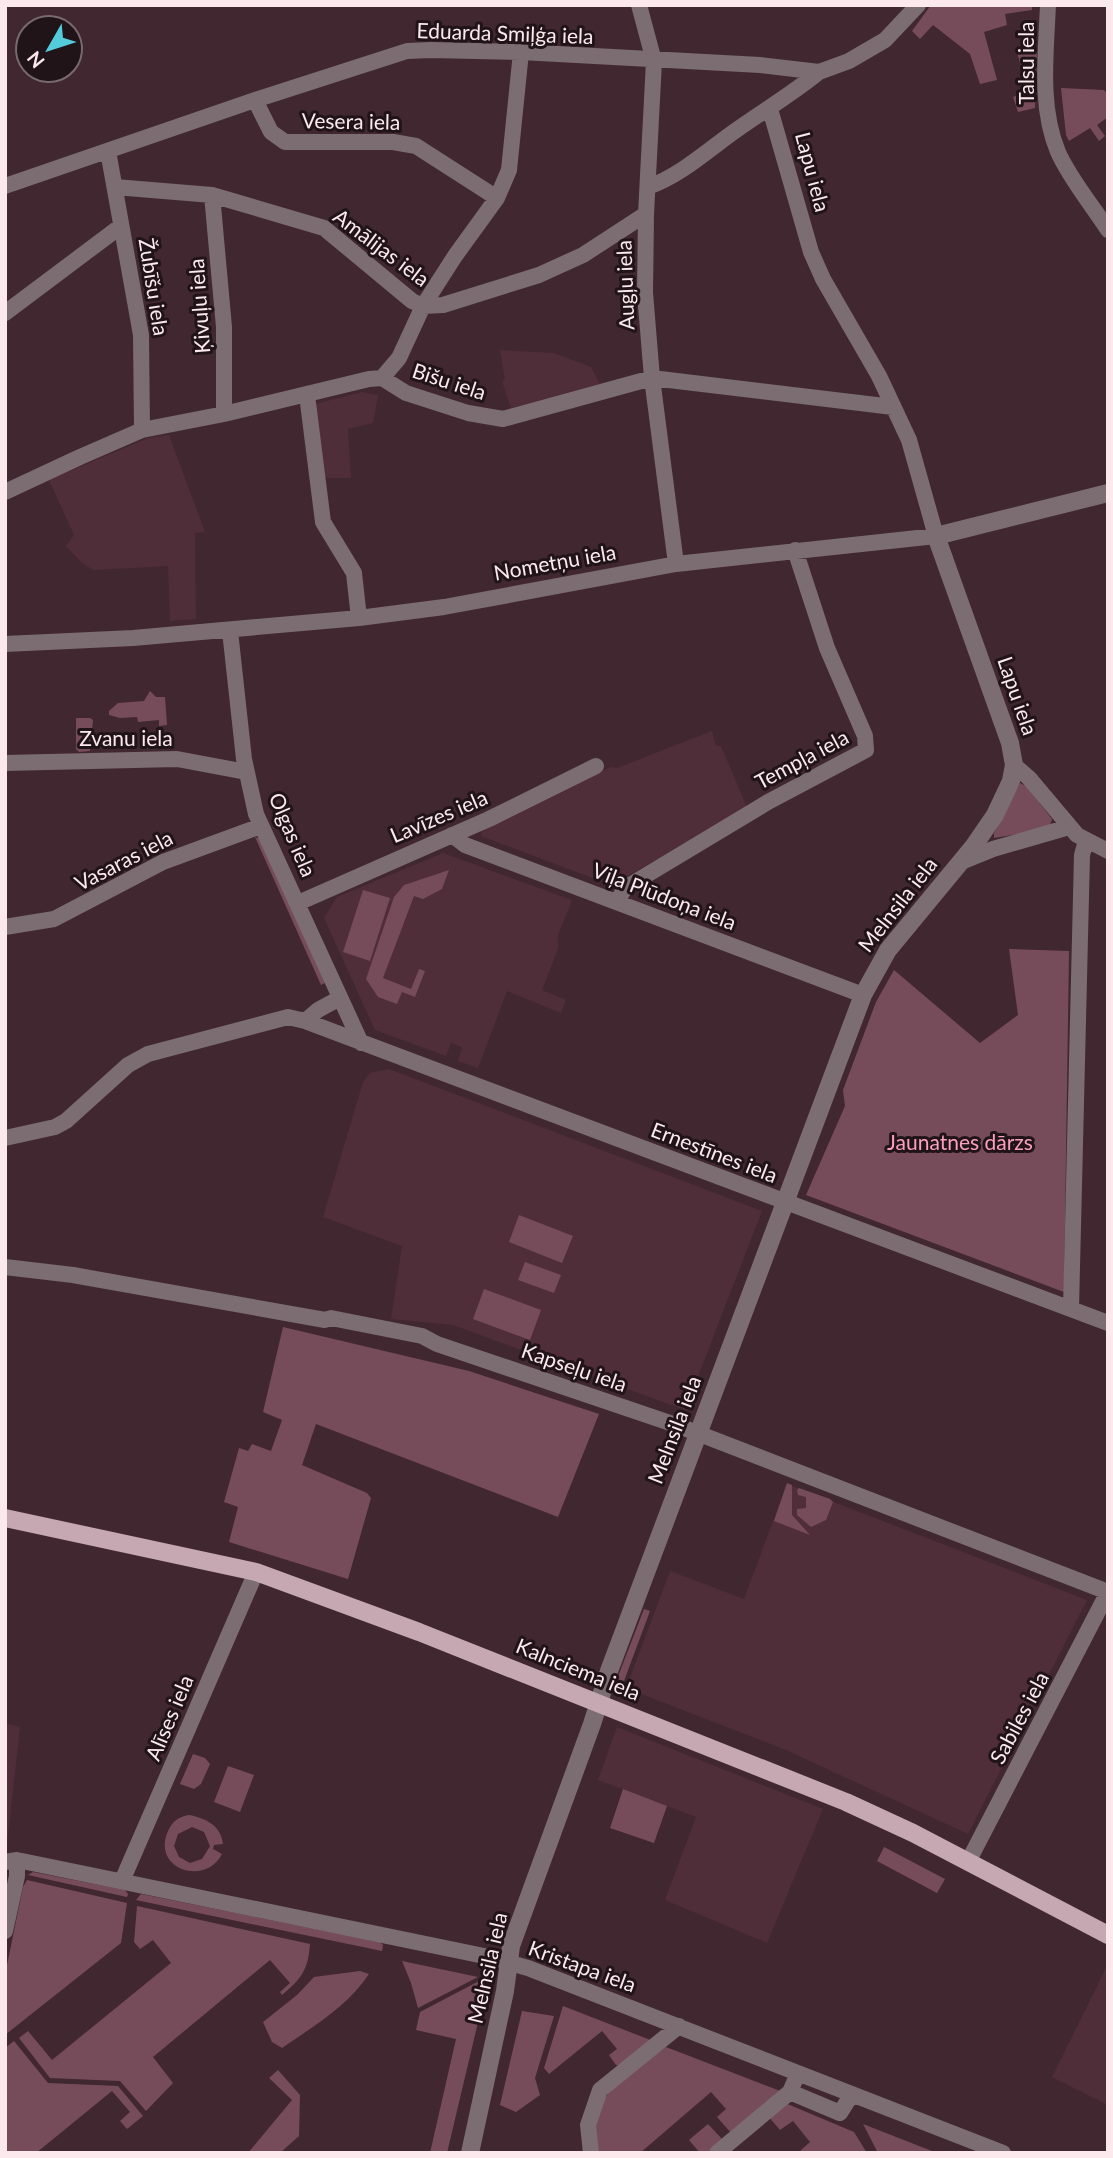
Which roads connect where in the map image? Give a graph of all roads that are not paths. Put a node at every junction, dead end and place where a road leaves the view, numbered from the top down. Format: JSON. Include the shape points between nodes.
{"nodes":[{"id":1,"x":639,"y":5,"type":"edge"},
{"id":2,"x":918,"y":5,"type":"edge"},
{"id":3,"x":1048,"y":5,"type":"edge"},
{"id":4,"x":521,"y":52,"type":"junction"},
{"id":5,"x":654,"y":61,"type":"junction"},
{"id":6,"x":819,"y":72,"type":"junction"},
{"id":7,"x":255,"y":100,"type":"junction"},
{"id":8,"x":770,"y":110,"type":"junction"},
{"id":9,"x":108,"y":151,"type":"junction"},
{"id":10,"x":5,"y":186,"type":"edge"},
{"id":11,"x":115,"y":187,"type":"junction"},
{"id":12,"x":648,"y":187,"type":"junction"},
{"id":13,"x":212,"y":195,"type":"junction"},
{"id":14,"x":497,"y":198,"type":"junction"},
{"id":15,"x":646,"y":214,"type":"junction"},
{"id":16,"x":121,"y":226,"type":"junction"},
{"id":17,"x":1108,"y":230,"type":"edge"},
{"id":18,"x":423,"y":306,"type":"junction"},
{"id":19,"x":5,"y":313,"type":"edge"},
{"id":20,"x":652,"y":378,"type":"junction"},
{"id":21,"x":382,"y":379,"type":"junction"},
{"id":22,"x":307,"y":395,"type":"junction"},
{"id":23,"x":893,"y":407,"type":"junction"},
{"id":24,"x":224,"y":414,"type":"junction"},
{"id":25,"x":142,"y":430,"type":"junction"},
{"id":26,"x":5,"y":492,"type":"edge"},
{"id":27,"x":1108,"y":493,"type":"edge"},
{"id":28,"x":936,"y":536,"type":"junction"},
{"id":29,"x":795,"y":550,"type":"junction"},
{"id":30,"x":676,"y":564,"type":"junction"},
{"id":31,"x":359,"y":618,"type":"junction"},
{"id":32,"x":230,"y":631,"type":"junction"},
{"id":33,"x":5,"y":644,"type":"edge"},
{"id":34,"x":5,"y":763,"type":"edge"},
{"id":35,"x":1014,"y":765,"type":"junction"},
{"id":36,"x":596,"y":766,"type":"dead end"},
{"id":37,"x":246,"y":772,"type":"junction"},
{"id":38,"x":261,"y":826,"type":"junction"},
{"id":39,"x":1069,"y":827,"type":"junction"},
{"id":40,"x":452,"y":835,"type":"junction"},
{"id":41,"x":1086,"y":841,"type":"junction"},
{"id":42,"x":1108,"y":851,"type":"edge"},
{"id":43,"x":961,"y":862,"type":"junction"},
{"id":44,"x":618,"y":901,"type":"junction"},
{"id":45,"x":298,"y":903,"type":"junction"},
{"id":46,"x":5,"y":927,"type":"edge"},
{"id":47,"x":863,"y":995,"type":"junction"},
{"id":48,"x":340,"y":998,"type":"junction"},
{"id":49,"x":305,"y":1021,"type":"junction"},
{"id":50,"x":361,"y":1042,"type":"junction"},
{"id":51,"x":5,"y":1138,"type":"edge"},
{"id":52,"x":786,"y":1202,"type":"junction"},
{"id":53,"x":5,"y":1266,"type":"edge"},
{"id":54,"x":1071,"y":1309,"type":"junction"},
{"id":55,"x":1108,"y":1322,"type":"edge"},
{"id":56,"x":698,"y":1433,"type":"junction"},
{"id":57,"x":5,"y":1518,"type":"edge"},
{"id":58,"x":256,"y":1572,"type":"junction"},
{"id":59,"x":1108,"y":1592,"type":"edge"},
{"id":60,"x":598,"y":1703,"type":"junction"},
{"id":61,"x":11,"y":1861,"type":"edge"},
{"id":62,"x":968,"y":1862,"type":"junction"},
{"id":63,"x":122,"y":1881,"type":"junction"},
{"id":64,"x":5,"y":1931,"type":"edge"},
{"id":65,"x":1108,"y":1936,"type":"edge"},
{"id":66,"x":509,"y":1963,"type":"junction"},
{"id":67,"x":679,"y":2026,"type":"junction"},
{"id":68,"x":798,"y":2073,"type":"junction"},
{"id":69,"x":790,"y":2092,"type":"junction"},
{"id":70,"x":852,"y":2094,"type":"junction"},
{"id":71,"x":470,"y":2153,"type":"edge"},
{"id":72,"x":592,"y":2153,"type":"edge"},
{"id":73,"x":717,"y":2153,"type":"edge"},
{"id":74,"x":1003,"y":2153,"type":"edge"}],
"edges":[{"from":1,"to":5,"type":"street","name":"Augļu iela"},
{"from":2,"to":6,"type":"street","name":"Eduarda Smiļģa iela","via":[[885,40]]},
{"from":3,"to":17,"type":"street","name":"Talsu iela","via":[[1046,108],[1051,131],[1059,153]]},
{"from":4,"to":5,"type":"street","name":"Eduarda Smiļģa iela"},
{"from":4,"to":7,"type":"street","name":"Eduarda Smiļģa iela","via":[[407,51]]},
{"from":4,"to":14,"type":"street","via":[[509,170]]},
{"from":5,"to":6,"type":"street","name":"Eduarda Smiļģa iela"},
{"from":5,"to":12,"type":"street","name":"Augļu iela"},
{"from":6,"to":8,"type":"street"},
{"from":7,"to":9,"type":"street","name":"Eduarda Smiļģa iela"},
{"from":7,"to":14,"type":"street","name":"Vesera iela","via":[[271,132],[285,142],[415,146]]},
{"from":8,"to":12,"type":"street"},
{"from":8,"to":23,"type":"street","name":"Lapu iela","via":[[811,252]]},
{"from":9,"to":10,"type":"street","name":"Eduarda Smiļģa iela"},
{"from":9,"to":11,"type":"street","name":"Žubīšu iela"},
{"from":11,"to":13,"type":"street","name":"Amālijas iela"},
{"from":11,"to":16,"type":"street","name":"Žubīšu iela"},
{"from":12,"to":15,"type":"street","name":"Augļu iela"},
{"from":13,"to":18,"type":"street","name":"Amālijas iela","via":[[324,228]]},
{"from":13,"to":24,"type":"street","name":"Ķivuļu iela","via":[[224,327]]},
{"from":14,"to":18,"type":"street"},
{"from":15,"to":18,"type":"street","name":"Amālijas iela","via":[[583,255],[539,275],[443,305]]},
{"from":15,"to":20,"type":"street","name":"Augļu iela","via":[[645,293]]},
{"from":16,"to":19,"type":"street"},
{"from":16,"to":25,"type":"street","name":"Žubīšu iela","via":[[141,335]]},
{"from":18,"to":21,"type":"street","via":[[399,358]]},
{"from":20,"to":21,"type":"street","name":"Bišu iela","via":[[503,419],[468,414],[406,393]]},
{"from":20,"to":23,"type":"street","name":"Bišu iela"},
{"from":20,"to":30,"type":"street","name":"Augļu iela"},
{"from":21,"to":22,"type":"street","name":"Bišu iela"},
{"from":22,"to":24,"type":"street","name":"Bišu iela"},
{"from":22,"to":31,"type":"street","via":[[323,522],[354,573]]},
{"from":23,"to":28,"type":"street","name":"Lapu iela","via":[[909,440]]},
{"from":24,"to":25,"type":"street","name":"Bišu iela"},
{"from":25,"to":26,"type":"street","name":"Bišu iela"},
{"from":27,"to":28,"type":"street","name":"Nometņu iela"},
{"from":28,"to":29,"type":"street","name":"Nometņu iela"},
{"from":28,"to":35,"type":"street","name":"Lapu iela","via":[[998,707]]},
{"from":29,"to":30,"type":"street","name":"Nometņu iela"},
{"from":29,"to":44,"type":"street","name":"Tempļa iela","via":[[827,648],[865,736],[866,750],[697,843],[630,884]]},
{"from":30,"to":31,"type":"street","name":"Nometņu iela"},
{"from":31,"to":32,"type":"street","name":"Nometņu iela"},
{"from":32,"to":33,"type":"street","name":"Nometņu iela"},
{"from":32,"to":37,"type":"street","name":"Olgas iela"},
{"from":34,"to":37,"type":"street","name":"Zvanu iela","via":[[177,759]]},
{"from":35,"to":39,"type":"street","name":"Lapu iela"},
{"from":35,"to":43,"type":"street","name":"Melnsila iela","via":[[999,807]]},
{"from":36,"to":40,"type":"street","name":"Lavīzes iela"},
{"from":37,"to":38,"type":"street","name":"Olgas iela"},
{"from":38,"to":45,"type":"street","name":"Olgas iela"},
{"from":38,"to":46,"type":"street","name":"Vasaras iela","via":[[182,853],[69,912]]},
{"from":39,"to":41,"type":"street","name":"Lapu iela"},
{"from":39,"to":43,"type":"street"},
{"from":40,"to":44,"type":"street","name":"Viļa Plūdoņa iela","via":[[464,845]]},
{"from":40,"to":45,"type":"street","name":"Lavīzes iela"},
{"from":41,"to":42,"type":"street","name":"Lapu iela"},
{"from":41,"to":54,"type":"street","via":[[1078,975]]},
{"from":43,"to":47,"type":"street","name":"Melnsila iela","via":[[888,950]]},
{"from":44,"to":47,"type":"street","name":"Viļa Plūdoņa iela"},
{"from":45,"to":48,"type":"street","name":"Olgas iela"},
{"from":47,"to":52,"type":"street","name":"Melnsila iela"},
{"from":48,"to":49,"type":"street"},
{"from":48,"to":50,"type":"street","name":"Olgas iela"},
{"from":49,"to":50,"type":"street","name":"Ernestīnes iela"},
{"from":49,"to":51,"type":"street","name":"Ernestīnes iela","via":[[288,1017],[148,1054],[128,1065],[66,1121]]},
{"from":50,"to":52,"type":"street","name":"Ernestīnes iela"},
{"from":52,"to":54,"type":"street","name":"Ernestīnes iela"},
{"from":52,"to":56,"type":"street","name":"Melnsila iela"},
{"from":53,"to":56,"type":"street","name":"Kapseļu iela","via":[[422,1336]]},
{"from":54,"to":55,"type":"street","name":"Ernestīnes iela"},
{"from":56,"to":59,"type":"street","name":"Kapseļu iela"},
{"from":56,"to":60,"type":"street","name":"Melnsila iela"},
{"from":57,"to":58,"type":"main road","name":"Kalnciema iela"},
{"from":58,"to":60,"type":"main road","name":"Kalnciema iela"},
{"from":58,"to":63,"type":"street","name":"Alīses iela"},
{"from":59,"to":62,"type":"street","name":"Sabiles iela"},
{"from":60,"to":62,"type":"main road","name":"Kalnciema iela","via":[[811,1787]]},
{"from":60,"to":66,"type":"street","name":"Melnsila iela","via":[[514,1936]]},
{"from":61,"to":63,"type":"street","name":"Kristapa iela"},
{"from":61,"to":64,"type":"street","via":[[17,1876]]},
{"from":62,"to":65,"type":"main road","name":"Kalnciema iela"},
{"from":63,"to":66,"type":"street","name":"Kristapa iela"},
{"from":66,"to":67,"type":"street","name":"Kristapa iela"},
{"from":66,"to":71,"type":"street","name":"Melnsila iela"},
{"from":67,"to":68,"type":"street","name":"Kristapa iela"},
{"from":67,"to":72,"type":"street","via":[[600,2090],[588,2125]]},
{"from":68,"to":69,"type":"street"},
{"from":68,"to":70,"type":"street","name":"Kristapa iela"},
{"from":69,"to":70,"type":"street","via":[[841,2113]]},
{"from":69,"to":73,"type":"street"},
{"from":70,"to":74,"type":"street","name":"Kristapa iela"}]}
